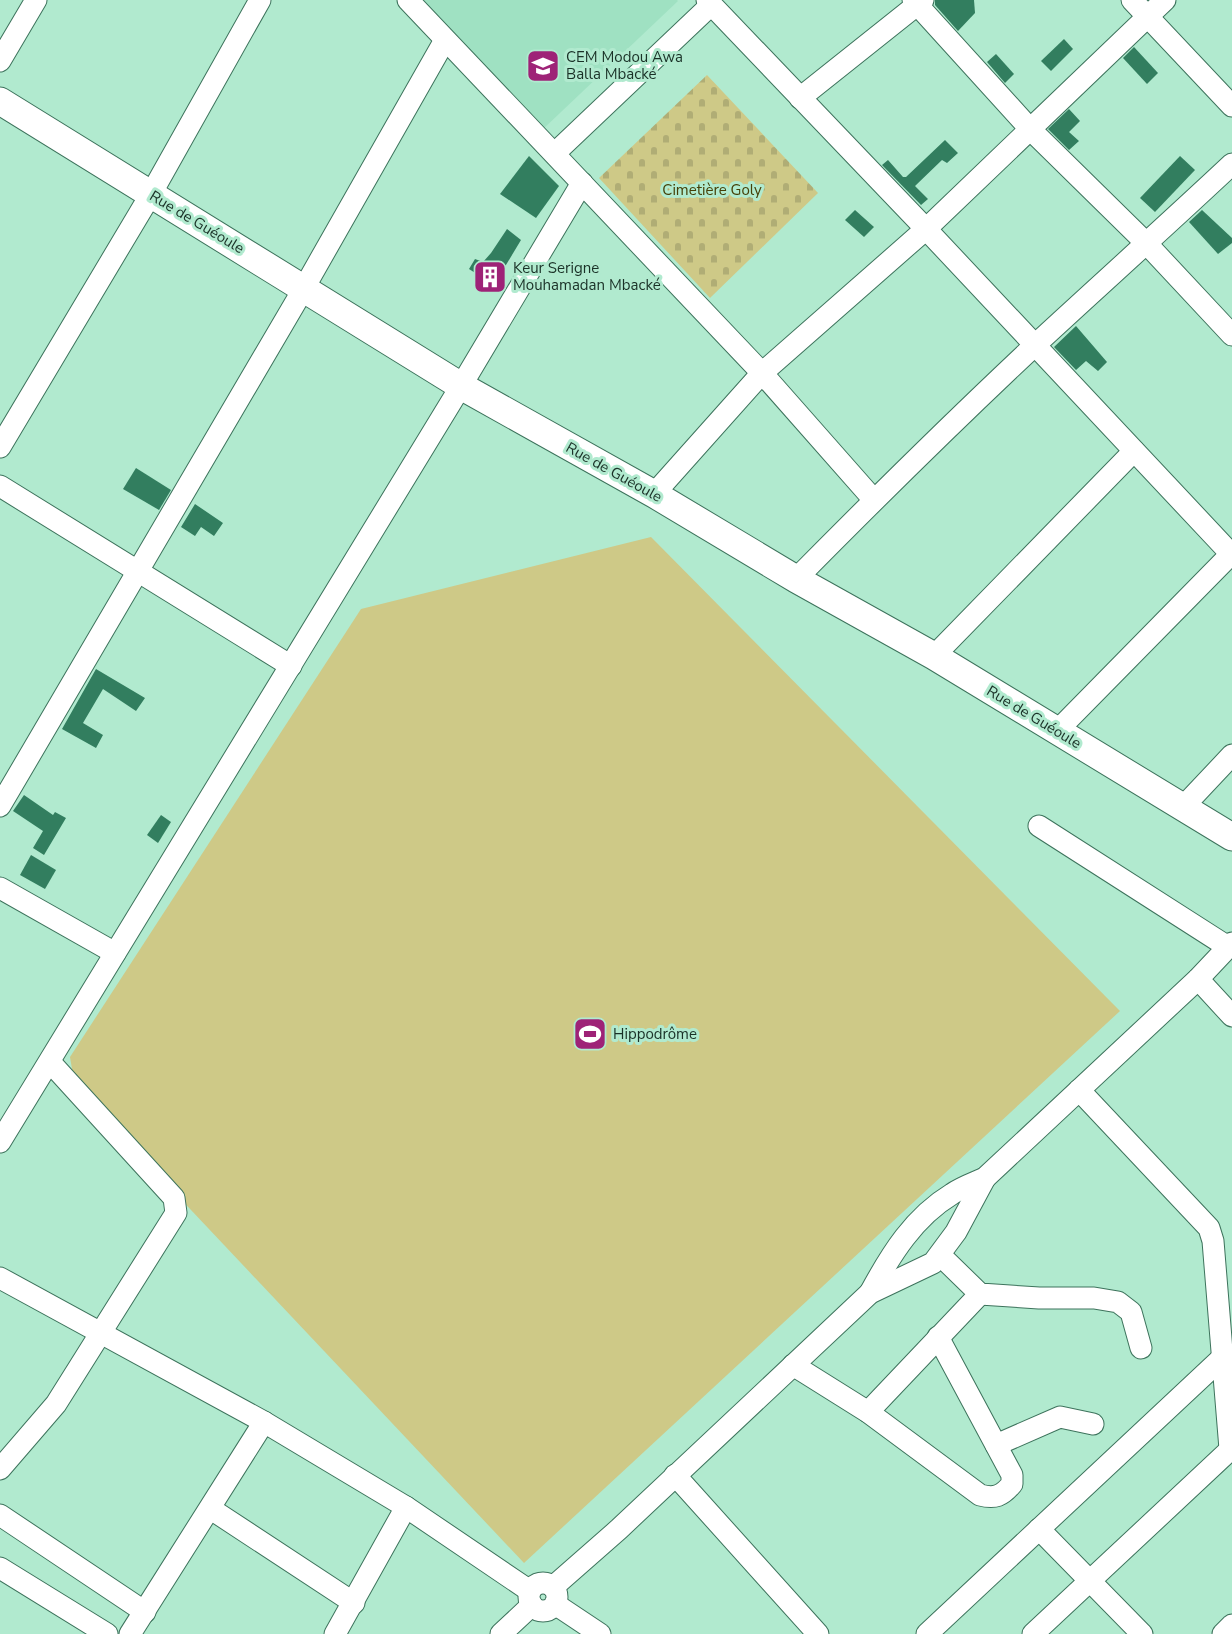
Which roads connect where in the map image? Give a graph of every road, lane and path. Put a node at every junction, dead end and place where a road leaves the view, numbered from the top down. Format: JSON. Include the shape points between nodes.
{"nodes":[{"id":1,"x":36,"y":0,"type":"edge"},
{"id":2,"x":260,"y":0,"type":"edge"},
{"id":3,"x":408,"y":0,"type":"edge"},
{"id":4,"x":1132,"y":0,"type":"edge"},
{"id":5,"x":1165,"y":0,"type":"edge"},
{"id":6,"x":709,"y":2,"type":"edge"},
{"id":7,"x":917,"y":2,"type":"edge"},
{"id":8,"x":1147,"y":16,"type":"junction"},
{"id":9,"x":445,"y":40,"type":"junction"},
{"id":10,"x":0,"y":62,"type":"edge"},
{"id":11,"x":800,"y":98,"type":"junction"},
{"id":12,"x":0,"y":100,"type":"edge"},
{"id":13,"x":1232,"y":106,"type":"edge"},
{"id":14,"x":1031,"y":130,"type":"junction"},
{"id":15,"x":555,"y":153,"type":"junction"},
{"id":16,"x":1232,"y":164,"type":"edge"},
{"id":17,"x":582,"y":183,"type":"junction"},
{"id":18,"x":151,"y":194,"type":"junction"},
{"id":19,"x":926,"y":229,"type":"junction"},
{"id":20,"x":1147,"y":244,"type":"junction"},
{"id":21,"x":304,"y":288,"type":"junction"},
{"id":22,"x":1232,"y":335,"type":"edge"},
{"id":23,"x":1035,"y":346,"type":"junction"},
{"id":24,"x":762,"y":373,"type":"junction"},
{"id":25,"x":461,"y":386,"type":"junction"},
{"id":26,"x":0,"y":447,"type":"edge"},
{"id":27,"x":1134,"y":451,"type":"junction"},
{"id":28,"x":0,"y":486,"type":"edge"},
{"id":29,"x":654,"y":494,"type":"junction"},
{"id":30,"x":874,"y":500,"type":"junction"},
{"id":31,"x":1232,"y":555,"type":"edge"},
{"id":32,"x":138,"y":571,"type":"junction"},
{"id":33,"x":796,"y":579,"type":"junction"},
{"id":34,"x":934,"y":656,"type":"junction"},
{"id":35,"x":291,"y":666,"type":"junction"},
{"id":36,"x":1057,"y":731,"type":"junction"},
{"id":37,"x":1232,"y":755,"type":"edge"},
{"id":38,"x":0,"y":806,"type":"edge"},
{"id":39,"x":1183,"y":807,"type":"junction"},
{"id":40,"x":1040,"y":826,"type":"dead end"},
{"id":41,"x":1232,"y":837,"type":"edge"},
{"id":42,"x":0,"y":888,"type":"edge"},
{"id":43,"x":1230,"y":945,"type":"edge"},
{"id":44,"x":115,"y":953,"type":"junction"},
{"id":45,"x":1198,"y":979,"type":"junction"},
{"id":46,"x":1232,"y":1016,"type":"edge"},
{"id":47,"x":50,"y":1062,"type":"junction"},
{"id":48,"x":1079,"y":1090,"type":"junction"},
{"id":49,"x":0,"y":1142,"type":"edge"},
{"id":50,"x":985,"y":1178,"type":"junction"},
{"id":51,"x":940,"y":1255,"type":"junction"},
{"id":52,"x":0,"y":1278,"type":"edge"},
{"id":53,"x":870,"y":1293,"type":"junction"},
{"id":54,"x":980,"y":1294,"type":"junction"},
{"id":55,"x":1226,"y":1319,"type":"edge"},
{"id":56,"x":101,"y":1332,"type":"junction"},
{"id":57,"x":939,"y":1337,"type":"junction"},
{"id":58,"x":1141,"y":1348,"type":"dead end"},
{"id":59,"x":1222,"y":1358,"type":"junction"},
{"id":60,"x":793,"y":1365,"type":"junction"},
{"id":61,"x":868,"y":1412,"type":"junction"},
{"id":62,"x":264,"y":1422,"type":"junction"},
{"id":63,"x":1093,"y":1424,"type":"dead end"},
{"id":64,"x":996,"y":1445,"type":"junction"},
{"id":65,"x":1231,"y":1449,"type":"edge"},
{"id":66,"x":0,"y":1469,"type":"edge"},
{"id":67,"x":675,"y":1475,"type":"junction"},
{"id":68,"x":406,"y":1508,"type":"junction"},
{"id":69,"x":211,"y":1509,"type":"junction"},
{"id":70,"x":0,"y":1515,"type":"edge"},
{"id":71,"x":1040,"y":1529,"type":"junction"},
{"id":72,"x":0,"y":1568,"type":"edge"},
{"id":73,"x":1090,"y":1581,"type":"junction"},
{"id":74,"x":554,"y":1595,"type":"junction"},
{"id":75,"x":531,"y":1598,"type":"junction"},
{"id":76,"x":354,"y":1603,"type":"junction"},
{"id":77,"x":145,"y":1612,"type":"junction"},
{"id":78,"x":1232,"y":1625,"type":"edge"},
{"id":79,"x":107,"y":1634,"type":"edge"},
{"id":80,"x":130,"y":1634,"type":"edge"},
{"id":81,"x":335,"y":1634,"type":"edge"},
{"id":82,"x":501,"y":1634,"type":"edge"},
{"id":83,"x":600,"y":1634,"type":"edge"},
{"id":84,"x":818,"y":1634,"type":"edge"},
{"id":85,"x":927,"y":1634,"type":"edge"},
{"id":86,"x":1033,"y":1634,"type":"edge"},
{"id":87,"x":1142,"y":1634,"type":"edge"},
{"id":88,"x":1223,"y":1634,"type":"edge"}],
"edges":[{"from":1,"to":10,"type":"street"},
{"from":2,"to":18,"type":"street"},
{"from":3,"to":9,"type":"street"},
{"from":4,"to":8,"type":"street"},
{"from":5,"to":8,"type":"street"},
{"from":6,"to":11,"type":"street"},
{"from":6,"to":15,"type":"street"},
{"from":7,"to":11,"type":"street"},
{"from":7,"to":14,"type":"street"},
{"from":8,"to":13,"type":"street"},
{"from":8,"to":14,"type":"street"},
{"from":9,"to":15,"type":"street"},
{"from":9,"to":21,"type":"street"},
{"from":11,"to":19,"type":"street"},
{"from":12,"to":18,"type":"main road","name":"Rue de Guéoule"},
{"from":14,"to":19,"type":"street"},
{"from":14,"to":20,"type":"street"},
{"from":15,"to":17,"type":"street"},
{"from":16,"to":20,"type":"street"},
{"from":17,"to":24,"type":"street"},
{"from":17,"to":25,"type":"street"},
{"from":18,"to":21,"type":"main road","name":"Rue de Guéoule"},
{"from":18,"to":26,"type":"street"},
{"from":19,"to":23,"type":"street"},
{"from":19,"to":24,"type":"street"},
{"from":20,"to":22,"type":"street"},
{"from":20,"to":23,"type":"street"},
{"from":21,"to":25,"type":"main road","name":"Rue de Guéoule"},
{"from":21,"to":32,"type":"street"},
{"from":23,"to":27,"type":"street"},
{"from":23,"to":30,"type":"street"},
{"from":24,"to":29,"type":"street"},
{"from":24,"to":30,"type":"street"},
{"from":25,"to":29,"type":"main road","name":"Rue de Guéoule"},
{"from":25,"to":35,"type":"street"},
{"from":27,"to":31,"type":"street"},
{"from":27,"to":34,"type":"street"},
{"from":28,"to":32,"type":"street"},
{"from":29,"to":33,"type":"main road","name":"Rue de Guéoule"},
{"from":30,"to":33,"type":"street"},
{"from":31,"to":36,"type":"street"},
{"from":32,"to":35,"type":"street"},
{"from":32,"to":38,"type":"street"},
{"from":33,"to":34,"type":"main road","name":"Rue de Guéoule"},
{"from":34,"to":36,"type":"main road","name":"Rue de Guéoule"},
{"from":35,"to":44,"type":"street"},
{"from":36,"to":39,"type":"main road","name":"Rue de Guéoule"},
{"from":37,"to":39,"type":"street"},
{"from":39,"to":41,"type":"main road","name":"Rue de Guéoule"},
{"from":40,"to":43,"type":"street"},
{"from":42,"to":44,"type":"street"},
{"from":43,"to":45,"type":"street"},
{"from":44,"to":47,"type":"street"},
{"from":45,"to":46,"type":"street"},
{"from":45,"to":48,"type":"street"},
{"from":47,"to":49,"type":"street"},
{"from":47,"to":56,"type":"street","via":[[174,1198],[176,1205],[176,1213]]},
{"from":48,"to":50,"type":"street"},
{"from":48,"to":55,"type":"street","via":[[1209,1228]]},
{"from":50,"to":51,"type":"street"},
{"from":50,"to":53,"type":"street","via":[[953,1192],[920,1219],[894,1251]]},
{"from":51,"to":53,"type":"street","via":[[933,1263]]},
{"from":51,"to":54,"type":"street"},
{"from":52,"to":56,"type":"street"},
{"from":53,"to":60,"type":"street"},
{"from":54,"to":57,"type":"street"},
{"from":54,"to":58,"type":"street","via":[[1118,1302],[1131,1312]]},
{"from":55,"to":59,"type":"street"},
{"from":56,"to":62,"type":"street"},
{"from":56,"to":66,"type":"street","via":[[56,1404]]},
{"from":57,"to":61,"type":"street"},
{"from":57,"to":64,"type":"street"},
{"from":59,"to":65,"type":"street"},
{"from":59,"to":71,"type":"street"},
{"from":60,"to":61,"type":"street"},
{"from":60,"to":67,"type":"street"},
{"from":61,"to":64,"type":"street","via":[[980,1495],[992,1498],[1012,1484],[1012,1475]]},
{"from":62,"to":68,"type":"street"},
{"from":62,"to":69,"type":"street"},
{"from":63,"to":64,"type":"street","via":[[1060,1418]]},
{"from":65,"to":73,"type":"street"},
{"from":67,"to":74,"type":"street"},
{"from":67,"to":84,"type":"street"},
{"from":68,"to":75,"type":"street"},
{"from":68,"to":76,"type":"street"},
{"from":69,"to":76,"type":"street"},
{"from":69,"to":77,"type":"street"},
{"from":70,"to":77,"type":"street"},
{"from":71,"to":73,"type":"street"},
{"from":71,"to":85,"type":"street"},
{"from":72,"to":79,"type":"street"},
{"from":73,"to":86,"type":"street"},
{"from":73,"to":87,"type":"street"},
{"from":74,"to":75,"type":"street","via":[[544,1611]]},
{"from":74,"to":83,"type":"street"},
{"from":75,"to":82,"type":"street"},
{"from":76,"to":81,"type":"street"},
{"from":77,"to":80,"type":"street"},
{"from":78,"to":88,"type":"street"}]}
